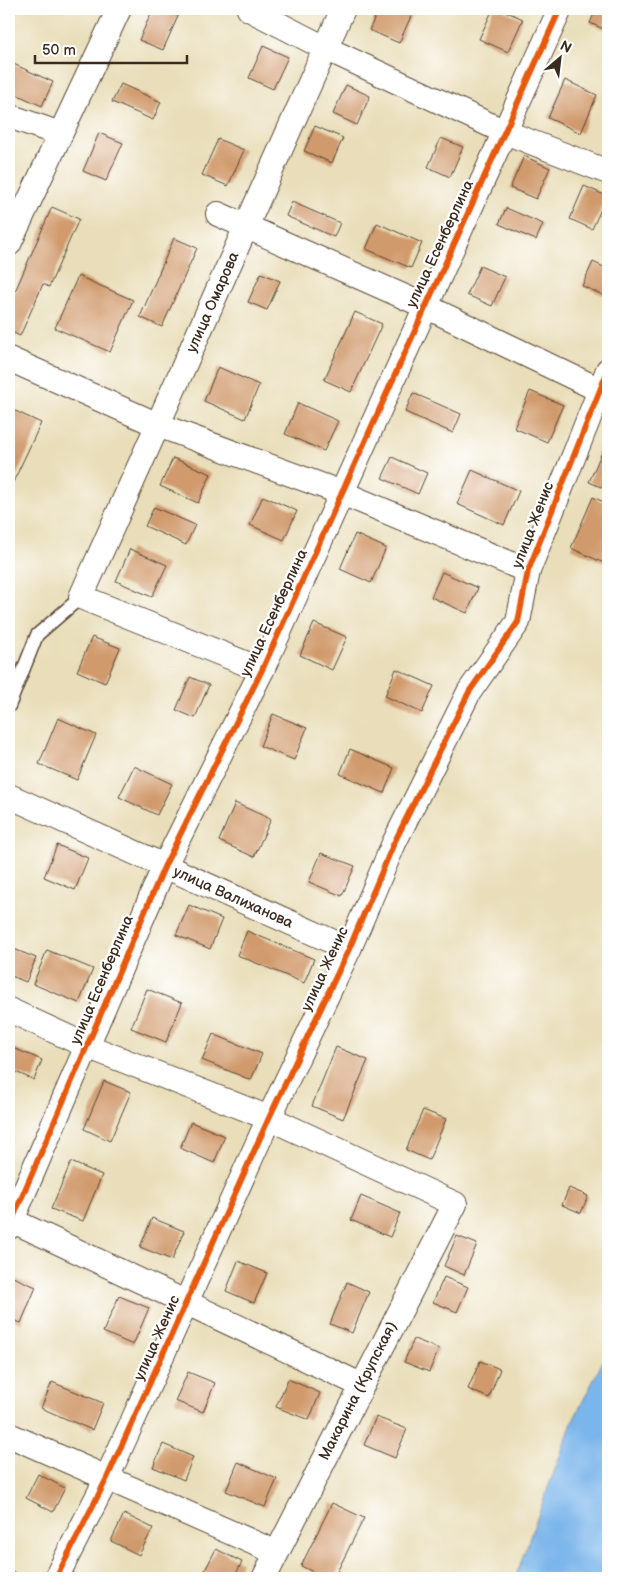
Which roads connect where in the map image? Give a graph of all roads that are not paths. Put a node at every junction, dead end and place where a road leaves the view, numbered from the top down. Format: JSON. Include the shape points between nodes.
{"nodes":[{"id":1,"x":119,"y":9,"type":"edge"},
{"id":2,"x":249,"y":9,"type":"edge"},
{"id":3,"x":343,"y":9,"type":"edge"},
{"id":4,"x":560,"y":9,"type":"edge"},
{"id":5,"x":325,"y":48,"type":"junction"},
{"id":6,"x":9,"y":116,"type":"edge"},
{"id":7,"x":505,"y":132,"type":"junction"},
{"id":8,"x":60,"y":134,"type":"junction"},
{"id":9,"x":608,"y":172,"type":"edge"},
{"id":10,"x":218,"y":214,"type":"dead end"},
{"id":11,"x":246,"y":226,"type":"junction"},
{"id":12,"x":9,"y":244,"type":"edge"},
{"id":13,"x":425,"y":306,"type":"junction"},
{"id":14,"x":9,"y":359,"type":"edge"},
{"id":15,"x":605,"y":385,"type":"edge"},
{"id":16,"x":158,"y":426,"type":"junction"},
{"id":17,"x":342,"y":493,"type":"junction"},
{"id":18,"x":528,"y":571,"type":"junction"},
{"id":19,"x":81,"y":597,"type":"junction"},
{"id":20,"x":262,"y":670,"type":"junction"},
{"id":21,"x":9,"y":706,"type":"edge"},
{"id":22,"x":9,"y":796,"type":"edge"},
{"id":23,"x":165,"y":865,"type":"junction"},
{"id":24,"x":349,"y":949,"type":"junction"},
{"id":25,"x":9,"y":1010,"type":"edge"},
{"id":26,"x":87,"y":1046,"type":"junction"},
{"id":27,"x":269,"y":1118,"type":"junction"},
{"id":28,"x":10,"y":1222,"type":"edge"},
{"id":29,"x":186,"y":1304,"type":"junction"},
{"id":30,"x":361,"y":1385,"type":"junction"},
{"id":31,"x":9,"y":1435,"type":"edge"},
{"id":32,"x":107,"y":1478,"type":"junction"},
{"id":33,"x":275,"y":1552,"type":"junction"},
{"id":34,"x":56,"y":1578,"type":"edge"},
{"id":35,"x":264,"y":1578,"type":"edge"}],
"edges":[{"from":1,"to":8,"type":"street"},
{"from":2,"to":5,"type":"street"},
{"from":3,"to":5,"type":"street","name":"улица Омарова"},
{"from":4,"to":7,"type":"street","name":"улица Есенберлина"},
{"from":5,"to":7,"type":"street"},
{"from":5,"to":11,"type":"street","name":"улица Омарова"},
{"from":6,"to":8,"type":"street"},
{"from":7,"to":9,"type":"street"},
{"from":7,"to":13,"type":"street","name":"улица Есенберлина"},
{"from":8,"to":12,"type":"street"},
{"from":10,"to":11,"type":"street"},
{"from":11,"to":13,"type":"street"},
{"from":11,"to":16,"type":"street","name":"улица Омарова"},
{"from":13,"to":15,"type":"street"},
{"from":13,"to":17,"type":"street","name":"улица Есенберлина"},
{"from":14,"to":16,"type":"street"},
{"from":15,"to":18,"type":"street","name":"улица Женис"},
{"from":16,"to":17,"type":"street"},
{"from":16,"to":19,"type":"street","name":"улица Омарова"},
{"from":17,"to":18,"type":"street"},
{"from":17,"to":20,"type":"street","name":"улица Есенберлина"},
{"from":18,"to":24,"type":"street","name":"улица Женис","via":[[518,622],[468,692],[394,843]]},
{"from":19,"to":20,"type":"street"},
{"from":19,"to":21,"type":"lane","via":[[37,634]]},
{"from":20,"to":23,"type":"street","name":"улица Есенберлина"},
{"from":22,"to":23,"type":"street","name":"улица Валиханова"},
{"from":23,"to":24,"type":"street","name":"улица Валиханова"},
{"from":23,"to":26,"type":"street","name":"улица Есенберлина"},
{"from":24,"to":27,"type":"street","name":"улица Женис"},
{"from":25,"to":26,"type":"street"},
{"from":26,"to":27,"type":"street"},
{"from":26,"to":28,"type":"street","name":"улица Есенберлина"},
{"from":27,"to":29,"type":"street","name":"улица Женис"},
{"from":27,"to":30,"type":"street","name":"Макарина (Крупская)","via":[[455,1204]]},
{"from":28,"to":29,"type":"street"},
{"from":29,"to":30,"type":"street"},
{"from":29,"to":32,"type":"street","name":"улица Женис"},
{"from":30,"to":33,"type":"street","name":"Макарина (Крупская)"},
{"from":31,"to":32,"type":"street"},
{"from":32,"to":33,"type":"street"},
{"from":32,"to":34,"type":"street","name":"улица Женис"},
{"from":33,"to":35,"type":"street","name":"Макарина (Крупская)"}]}
